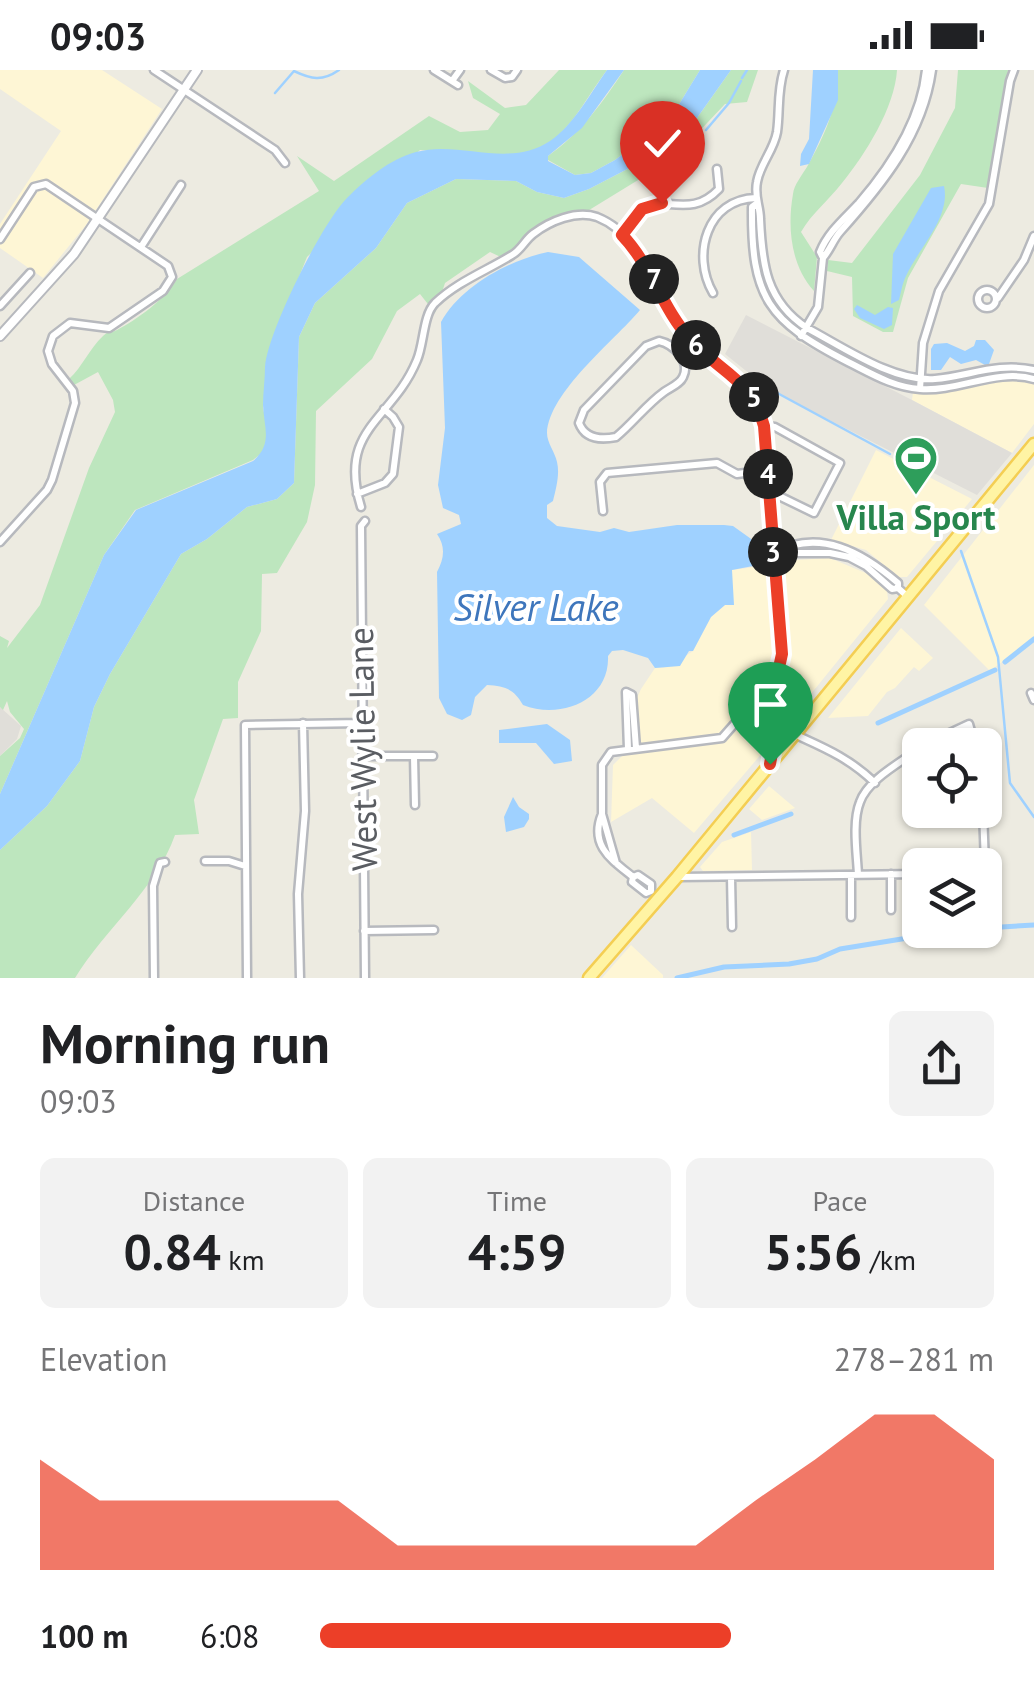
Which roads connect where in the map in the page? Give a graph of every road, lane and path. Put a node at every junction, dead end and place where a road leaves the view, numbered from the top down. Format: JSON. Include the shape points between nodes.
{"nodes":[{"id":1,"x":154,"y":70,"type":"edge"},
{"id":2,"x":197,"y":70,"type":"edge"},
{"id":3,"x":434,"y":70,"type":"edge"},
{"id":4,"x":460,"y":70,"type":"edge"},
{"id":5,"x":491,"y":70,"type":"edge"},
{"id":6,"x":517,"y":70,"type":"edge"},
{"id":7,"x":784,"y":70,"type":"edge"},
{"id":8,"x":929,"y":70,"type":"edge"},
{"id":9,"x":1014,"y":70,"type":"edge"},
{"id":10,"x":184,"y":90,"type":"junction"},
{"id":11,"x":285,"y":163,"type":"dead end"},
{"id":12,"x":717,"y":169,"type":"dead end"},
{"id":13,"x":181,"y":185,"type":"dead end"},
{"id":14,"x":756,"y":201,"type":"junction"},
{"id":15,"x":98,"y":219,"type":"junction"},
{"id":16,"x":620,"y":233,"type":"junction"},
{"id":17,"x":1034,"y":236,"type":"edge"},
{"id":18,"x":0,"y":239,"type":"edge"},
{"id":19,"x":141,"y":248,"type":"junction"},
{"id":20,"x":1031,"y":252,"type":"edge"},
{"id":21,"x":30,"y":273,"type":"dead end"},
{"id":22,"x":0,"y":285,"type":"edge"},
{"id":23,"x":12,"y":293,"type":"junction"},
{"id":24,"x":713,"y":293,"type":"dead end"},
{"id":25,"x":998,"y":298,"type":"dead end"},
{"id":26,"x":0,"y":306,"type":"edge"},
{"id":27,"x":806,"y":328,"type":"junction"},
{"id":28,"x":0,"y":336,"type":"edge"},
{"id":29,"x":801,"y":336,"type":"junction"},
{"id":30,"x":689,"y":338,"type":"junction"},
{"id":31,"x":676,"y":351,"type":"junction"},
{"id":32,"x":1034,"y":370,"type":"edge"},
{"id":33,"x":920,"y":378,"type":"junction"},
{"id":34,"x":1034,"y":379,"type":"edge"},
{"id":35,"x":920,"y":389,"type":"junction"},
{"id":36,"x":384,"y":409,"type":"junction"},
{"id":37,"x":764,"y":426,"type":"junction"},
{"id":38,"x":1034,"y":444,"type":"edge"},
{"id":39,"x":768,"y":470,"type":"junction"},
{"id":40,"x":356,"y":494,"type":"junction"},
{"id":41,"x":770,"y":498,"type":"junction"},
{"id":42,"x":360,"y":508,"type":"dead end"},
{"id":43,"x":603,"y":511,"type":"dead end"},
{"id":44,"x":364,"y":521,"type":"dead end"},
{"id":45,"x":11,"y":530,"type":"junction"},
{"id":46,"x":22,"y":540,"type":"dead end"},
{"id":47,"x":0,"y":542,"type":"edge"},
{"id":48,"x":773,"y":553,"type":"junction"},
{"id":49,"x":902,"y":592,"type":"junction"},
{"id":50,"x":752,"y":706,"type":"junction"},
{"id":51,"x":760,"y":717,"type":"junction"},
{"id":52,"x":362,"y":722,"type":"junction"},
{"id":53,"x":303,"y":723,"type":"junction"},
{"id":54,"x":796,"y":733,"type":"junction"},
{"id":55,"x":632,"y":748,"type":"junction"},
{"id":56,"x":362,"y":756,"type":"junction"},
{"id":57,"x":414,"y":756,"type":"junction"},
{"id":58,"x":433,"y":756,"type":"dead end"},
{"id":59,"x":902,"y":762,"type":"edge"},
{"id":60,"x":770,"y":764,"type":"junction"},
{"id":61,"x":875,"y":783,"type":"junction"},
{"id":62,"x":415,"y":805,"type":"dead end"},
{"id":63,"x":165,"y":862,"type":"dead end"},
{"id":64,"x":205,"y":862,"type":"dead end"},
{"id":65,"x":246,"y":866,"type":"junction"},
{"id":66,"x":891,"y":874,"type":"junction"},
{"id":67,"x":902,"y":874,"type":"edge"},
{"id":68,"x":854,"y":875,"type":"junction"},
{"id":69,"x":731,"y":877,"type":"junction"},
{"id":70,"x":678,"y":878,"type":"junction"},
{"id":71,"x":655,"y":894,"type":"junction"},
{"id":72,"x":891,"y":910,"type":"dead end"},
{"id":73,"x":851,"y":917,"type":"dead end"},
{"id":74,"x":732,"y":927,"type":"dead end"},
{"id":75,"x":434,"y":930,"type":"dead end"},
{"id":76,"x":364,"y":931,"type":"junction"},
{"id":77,"x":154,"y":978,"type":"edge"},
{"id":78,"x":247,"y":978,"type":"edge"},
{"id":79,"x":300,"y":978,"type":"edge"},
{"id":80,"x":365,"y":978,"type":"edge"},
{"id":81,"x":589,"y":978,"type":"edge"}],
"edges":[{"from":1,"to":10,"type":"street"},
{"from":2,"to":10,"type":"street"},
{"from":3,"to":4,"type":"street","via":[[456,83]]},
{"from":5,"to":6,"type":"street","via":[[504,78]]},
{"from":7,"to":14,"type":"street","via":[[776,135],[758,175]]},
{"from":8,"to":27,"type":"street","via":[[914,121],[875,183],[825,240],[818,307]]},
{"from":9,"to":33,"type":"street","via":[[990,204],[938,291]]},
{"from":10,"to":11,"type":"street"},
{"from":10,"to":15,"type":"street"},
{"from":12,"to":16,"type":"street","via":[[720,182],[712,196],[688,207],[654,203]]},
{"from":13,"to":19,"type":"street"},
{"from":14,"to":24,"type":"street","via":[[728,206],[708,231],[702,262]]},
{"from":14,"to":27,"type":"street","via":[[771,289]]},
{"from":14,"to":29,"type":"street","via":[[751,244],[760,286]]},
{"from":15,"to":18,"type":"street","via":[[40,184]]},
{"from":15,"to":19,"type":"street"},
{"from":15,"to":28,"type":"street"},
{"from":16,"to":30,"type":"street"},
{"from":16,"to":36,"type":"street","via":[[590,215],[566,216],[431,306],[416,364]]},
{"from":17,"to":20,"type":"street"},
{"from":19,"to":45,"type":"street","via":[[168,266],[172,277],[163,291],[109,328],[64,326],[44,351],[75,402],[50,485]]},
{"from":20,"to":25,"type":"street"},
{"from":21,"to":23,"type":"street"},
{"from":22,"to":23,"type":"street"},
{"from":23,"to":26,"type":"street"},
{"from":27,"to":29,"type":"street"},
{"from":27,"to":33,"type":"street","via":[[898,376]]},
{"from":29,"to":35,"type":"street","via":[[892,384]]},
{"from":30,"to":31,"type":"street"},
{"from":30,"to":37,"type":"street","via":[[752,394]]},
{"from":31,"to":31,"type":"street","via":[[659,341],[646,346],[580,416],[586,435],[616,436],[681,381],[686,369]]},
{"from":32,"to":33,"type":"street","via":[[1008,366]]},
{"from":33,"to":35,"type":"street"},
{"from":34,"to":35,"type":"street","via":[[1010,376]]},
{"from":36,"to":40,"type":"street","via":[[357,452]]},
{"from":36,"to":40,"type":"street","via":[[398,427],[394,474]]},
{"from":37,"to":39,"type":"street"},
{"from":37,"to":41,"type":"street","via":[[840,462],[814,513]]},
{"from":38,"to":49,"type":"main road"},
{"from":39,"to":41,"type":"street"},
{"from":39,"to":43,"type":"street","via":[[737,474],[717,463],[607,473],[600,482]]},
{"from":40,"to":42,"type":"street"},
{"from":41,"to":48,"type":"street"},
{"from":44,"to":52,"type":"street","name":"West Wylie Lane"},
{"from":45,"to":46,"type":"street"},
{"from":45,"to":47,"type":"street"},
{"from":48,"to":49,"type":"street","via":[[842,546],[870,559]]},
{"from":48,"to":50,"type":"street","via":[[781,664]]},
{"from":49,"to":54,"type":"main road"},
{"from":50,"to":51,"type":"street"},
{"from":50,"to":54,"type":"street"},
{"from":50,"to":55,"type":"street","via":[[722,738]]},
{"from":51,"to":54,"type":"street"},
{"from":51,"to":60,"type":"street","via":[[775,734]]},
{"from":52,"to":53,"type":"street"},
{"from":52,"to":56,"type":"street","name":"West Wylie Lane"},
{"from":53,"to":65,"type":"street","via":[[245,725]]},
{"from":53,"to":79,"type":"street"},
{"from":54,"to":60,"type":"main road"},
{"from":54,"to":61,"type":"street","via":[[846,757]]},
{"from":55,"to":55,"type":"street","via":[[632,695],[626,692]]},
{"from":55,"to":71,"type":"street","via":[[611,752],[602,765],[602,814],[616,863]]},
{"from":56,"to":57,"type":"street"},
{"from":56,"to":76,"type":"street","name":"West Wylie Lane"},
{"from":57,"to":58,"type":"street"},
{"from":57,"to":62,"type":"street"},
{"from":59,"to":61,"type":"street"},
{"from":60,"to":70,"type":"main road"},
{"from":61,"to":68,"type":"street","via":[[860,798]]},
{"from":63,"to":77,"type":"street","via":[[153,879]]},
{"from":64,"to":65,"type":"street"},
{"from":65,"to":78,"type":"street"},
{"from":66,"to":67,"type":"street"},
{"from":66,"to":68,"type":"street"},
{"from":66,"to":72,"type":"street"},
{"from":68,"to":69,"type":"street"},
{"from":68,"to":73,"type":"street"},
{"from":69,"to":70,"type":"street"},
{"from":69,"to":74,"type":"street"},
{"from":70,"to":71,"type":"main road"},
{"from":71,"to":81,"type":"main road"},
{"from":75,"to":76,"type":"street"},
{"from":76,"to":80,"type":"street","name":"West Wylie Lane"}]}
